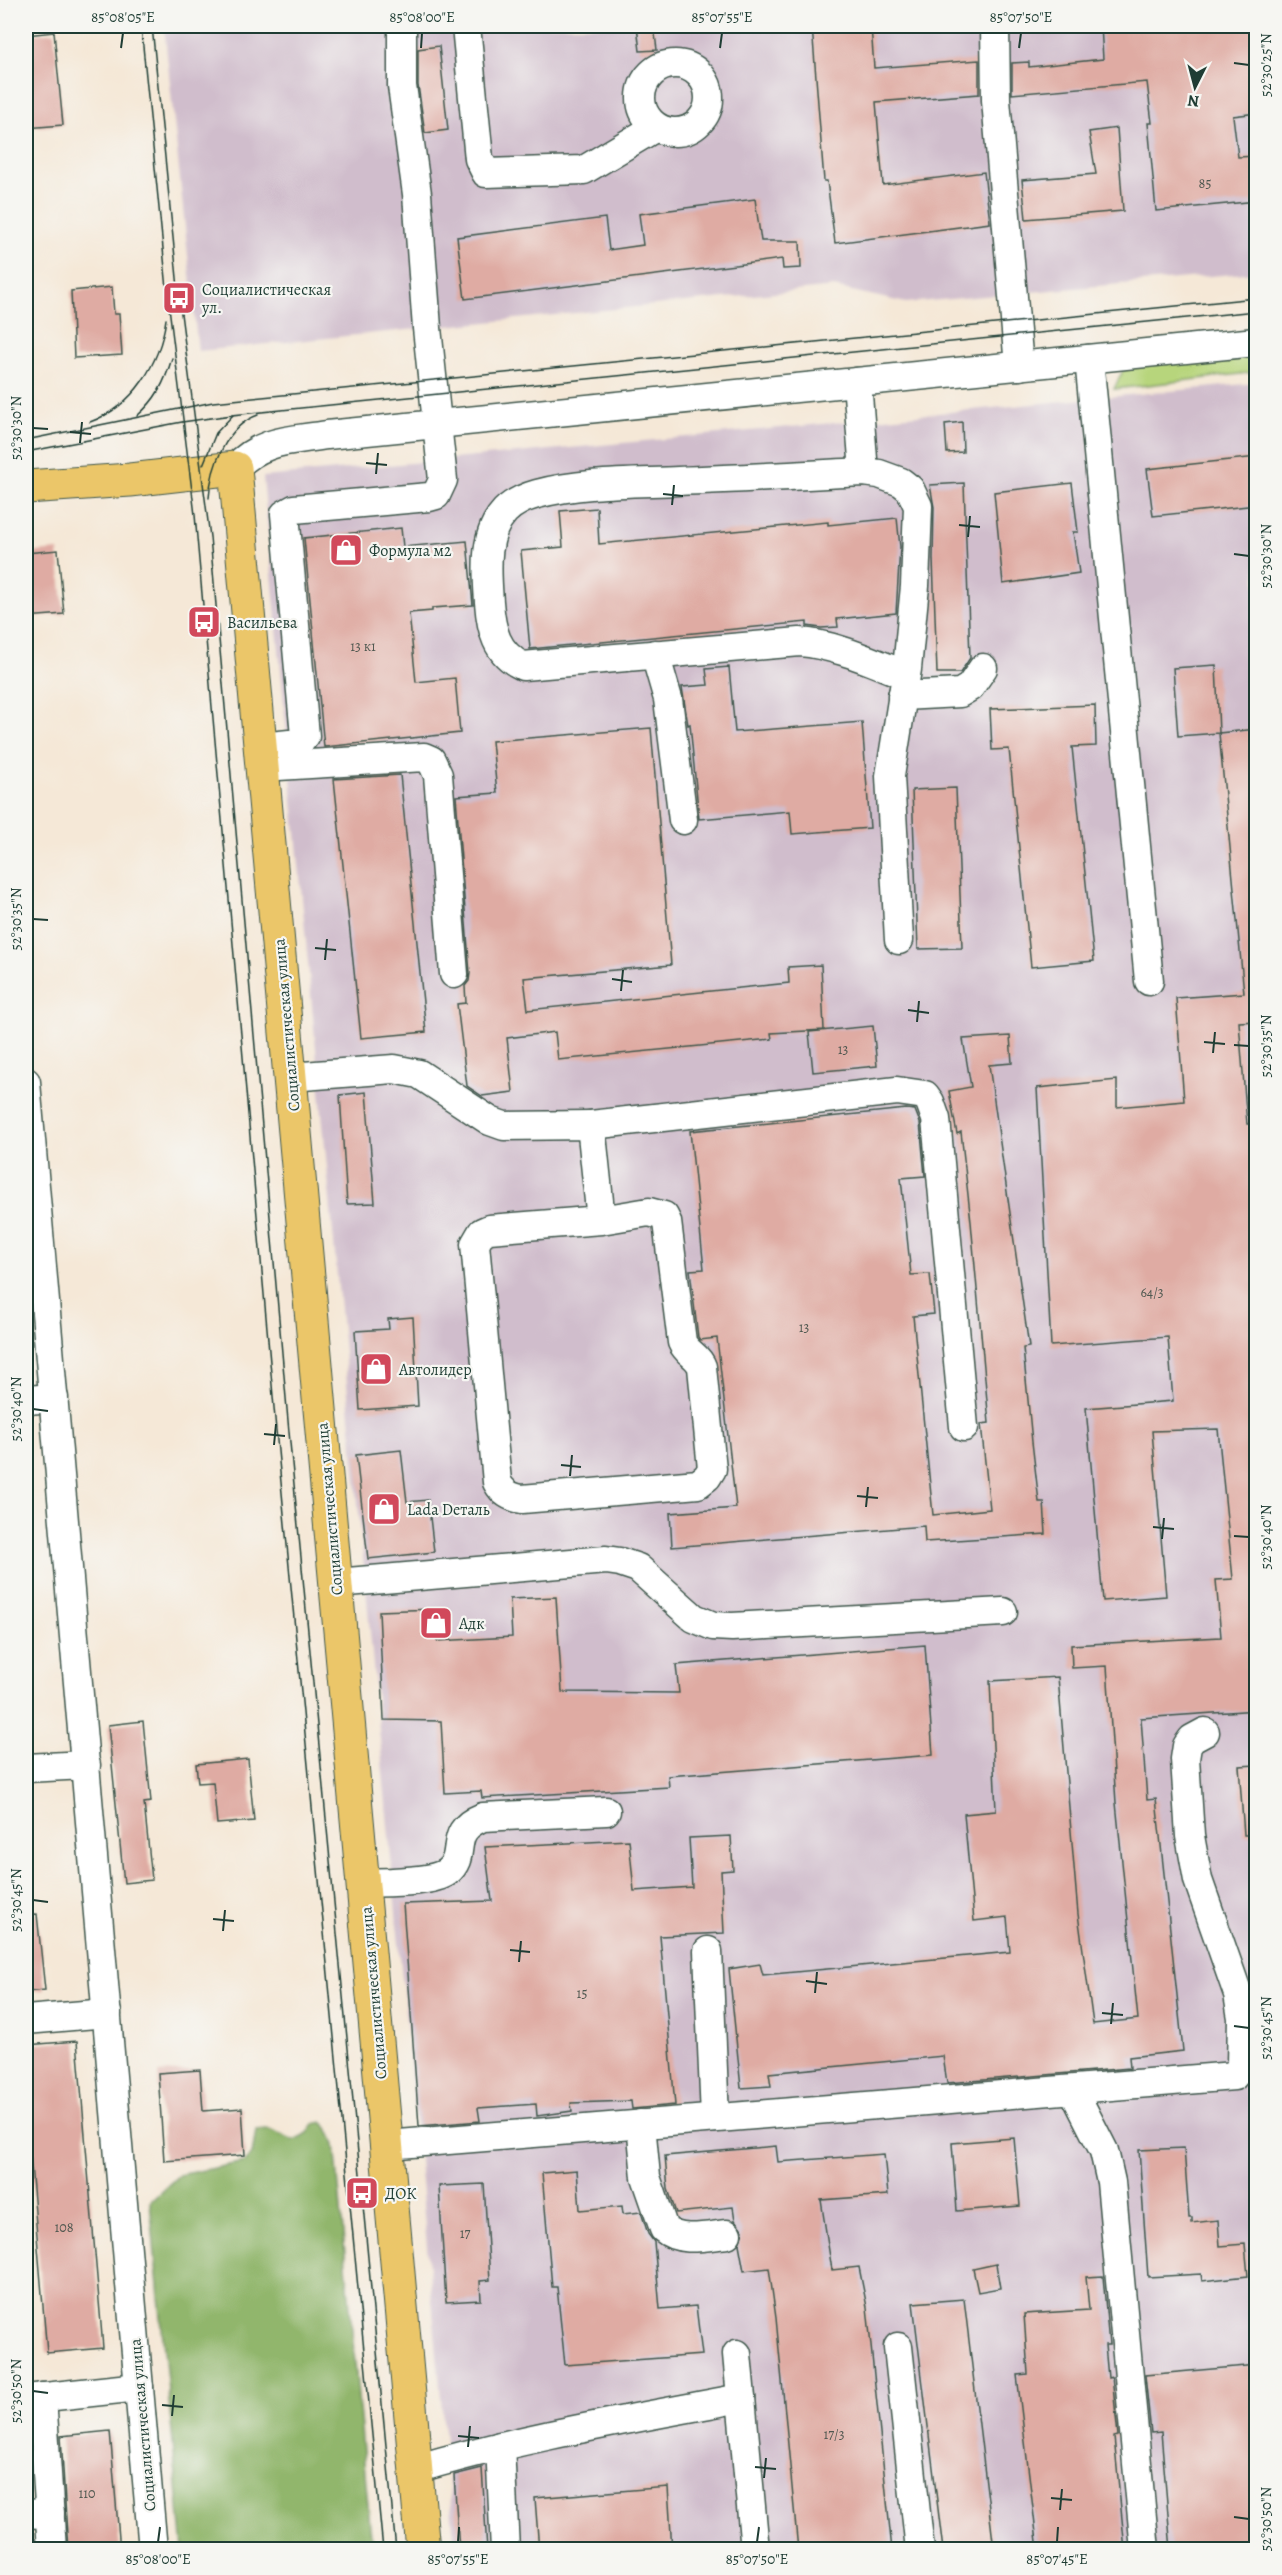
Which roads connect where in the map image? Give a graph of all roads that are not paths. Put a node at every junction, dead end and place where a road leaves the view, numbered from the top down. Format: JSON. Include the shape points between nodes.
{"nodes":[{"id":1,"x":402,"y":26,"type":"edge"},
{"id":2,"x":466,"y":26,"type":"edge"},
{"id":3,"x":995,"y":26,"type":"edge"},
{"id":4,"x":656,"y":127,"type":"dead end"},
{"id":5,"x":1257,"y":342,"type":"edge"},
{"id":6,"x":1089,"y":359,"type":"junction"},
{"id":7,"x":1019,"y":366,"type":"junction"},
{"id":8,"x":857,"y":382,"type":"junction"},
{"id":9,"x":437,"y":424,"type":"junction"},
{"id":10,"x":236,"y":468,"type":"junction"},
{"id":11,"x":864,"y":472,"type":"junction"},
{"id":12,"x":26,"y":487,"type":"edge"},
{"id":13,"x":655,"y":654,"type":"junction"},
{"id":14,"x":983,"y":668,"type":"dead end"},
{"id":15,"x":904,"y":686,"type":"junction"},
{"id":16,"x":262,"y":757,"type":"junction"},
{"id":17,"x":682,"y":820,"type":"dead end"},
{"id":18,"x":899,"y":939,"type":"dead end"},
{"id":19,"x":454,"y":974,"type":"dead end"},
{"id":20,"x":1149,"y":981,"type":"dead end"},
{"id":21,"x":290,"y":1077,"type":"junction"},
{"id":22,"x":26,"y":1082,"type":"edge"},
{"id":23,"x":591,"y":1125,"type":"junction"},
{"id":24,"x":29,"y":1169,"type":"edge"},
{"id":25,"x":601,"y":1220,"type":"junction"},
{"id":26,"x":54,"y":1398,"type":"junction"},
{"id":27,"x":26,"y":1400,"type":"edge"},
{"id":28,"x":964,"y":1427,"type":"dead end"},
{"id":29,"x":336,"y":1583,"type":"junction"},
{"id":30,"x":1003,"y":1612,"type":"dead end"},
{"id":31,"x":1205,"y":1732,"type":"dead end"},
{"id":32,"x":86,"y":1765,"type":"junction"},
{"id":33,"x":26,"y":1768,"type":"edge"},
{"id":34,"x":606,"y":1811,"type":"dead end"},
{"id":35,"x":363,"y":1883,"type":"junction"},
{"id":36,"x":708,"y":1951,"type":"dead end"},
{"id":37,"x":106,"y":2013,"type":"junction"},
{"id":38,"x":26,"y":2020,"type":"edge"},
{"id":39,"x":1073,"y":2090,"type":"junction"},
{"id":40,"x":715,"y":2118,"type":"junction"},
{"id":41,"x":641,"y":2124,"type":"junction"},
{"id":42,"x":387,"y":2145,"type":"junction"},
{"id":43,"x":727,"y":2234,"type":"dead end"},
{"id":44,"x":898,"y":2347,"type":"dead end"},
{"id":45,"x":737,"y":2355,"type":"dead end"},
{"id":46,"x":139,"y":2387,"type":"junction"},
{"id":47,"x":34,"y":2398,"type":"edge"},
{"id":48,"x":741,"y":2398,"type":"junction"},
{"id":49,"x":500,"y":2446,"type":"junction"},
{"id":50,"x":416,"y":2469,"type":"junction"},
{"id":51,"x":38,"y":2513,"type":"edge"},
{"id":52,"x":52,"y":2550,"type":"edge"},
{"id":53,"x":153,"y":2550,"type":"edge"},
{"id":54,"x":423,"y":2550,"type":"edge"},
{"id":55,"x":505,"y":2550,"type":"edge"},
{"id":56,"x":755,"y":2550,"type":"edge"},
{"id":57,"x":920,"y":2550,"type":"edge"},
{"id":58,"x":1144,"y":2550,"type":"edge"}],
"edges":[{"from":1,"to":9,"type":"street","via":[[402,86],[417,194]]},
{"from":2,"to":4,"type":"street","via":[[479,159],[486,173],[584,170]]},
{"from":3,"to":7,"type":"street","via":[[996,100]]},
{"from":5,"to":6,"type":"street"},
{"from":6,"to":7,"type":"street"},
{"from":6,"to":20,"type":"street"},
{"from":7,"to":8,"type":"street"},
{"from":8,"to":9,"type":"street"},
{"from":8,"to":11,"type":"street"},
{"from":9,"to":10,"type":"street","via":[[268,444],[248,454]]},
{"from":9,"to":16,"type":"street","via":[[443,480],[436,495],[294,509],[285,514],[304,736],[299,743]]},
{"from":10,"to":12,"type":"main road"},
{"from":10,"to":16,"type":"main road","name":"Социалистическая улица"},
{"from":11,"to":13,"type":"street","via":[[564,489],[537,494],[506,510],[493,531],[487,564],[490,620],[495,639],[510,660],[523,666]]},
{"from":11,"to":15,"type":"street","via":[[901,482],[910,489],[918,506],[915,586]]},
{"from":13,"to":15,"type":"street","via":[[810,643],[849,653]]},
{"from":13,"to":17,"type":"street","via":[[668,699]]},
{"from":14,"to":15,"type":"street","via":[[970,687],[960,693]]},
{"from":15,"to":18,"type":"street","via":[[890,776]]},
{"from":16,"to":19,"type":"street","via":[[431,760],[438,775]]},
{"from":16,"to":21,"type":"main road","name":"Социалистическая улица"},
{"from":21,"to":23,"type":"street","via":[[408,1070],[504,1126]]},
{"from":21,"to":29,"type":"main road","name":"Социалистическая улица"},
{"from":22,"to":24,"type":"street","name":"Социалистическая улица"},
{"from":23,"to":25,"type":"street"},
{"from":23,"to":28,"type":"street","via":[[897,1091],[925,1095],[936,1119]]},
{"from":24,"to":26,"type":"street","name":"Социалистическая улица"},
{"from":25,"to":25,"type":"street","via":[[489,1229],[482,1232],[475,1244],[497,1482],[513,1498],[698,1484],[712,1469],[702,1367],[682,1342],[668,1222],[664,1216],[650,1212]]},
{"from":26,"to":27,"type":"street"},
{"from":26,"to":32,"type":"street","name":"Социалистическая улица"},
{"from":29,"to":30,"type":"street","via":[[606,1560],[638,1568],[693,1618],[713,1626]]},
{"from":29,"to":35,"type":"main road","name":"Социалистическая улица"},
{"from":31,"to":39,"type":"street","via":[[1192,1739],[1185,1759],[1190,1836],[1198,1880],[1238,1994],[1241,2066],[1234,2076],[1226,2078]]},
{"from":32,"to":33,"type":"street"},
{"from":32,"to":37,"type":"street","name":"Социалистическая улица"},
{"from":34,"to":35,"type":"street","via":[[483,1817],[466,1825],[452,1867],[444,1874]]},
{"from":35,"to":42,"type":"main road","name":"Социалистическая улица"},
{"from":36,"to":40,"type":"street"},
{"from":37,"to":38,"type":"street"},
{"from":37,"to":46,"type":"street","name":"Социалистическая улица"},
{"from":39,"to":40,"type":"street"},
{"from":39,"to":58,"type":"street","via":[[1104,2151],[1111,2182]]},
{"from":40,"to":41,"type":"street"},
{"from":41,"to":42,"type":"street"},
{"from":41,"to":43,"type":"street","via":[[646,2177],[664,2229],[670,2235],[690,2237]]},
{"from":42,"to":50,"type":"main road","name":"Социалистическая улица"},
{"from":44,"to":57,"type":"street"},
{"from":45,"to":48,"type":"street"},
{"from":46,"to":47,"type":"street"},
{"from":46,"to":53,"type":"street","name":"Социалистическая улица"},
{"from":47,"to":51,"type":"street"},
{"from":48,"to":49,"type":"street"},
{"from":48,"to":56,"type":"street"},
{"from":49,"to":50,"type":"street"},
{"from":49,"to":55,"type":"street"},
{"from":50,"to":54,"type":"main road","name":"Социалистическая улица"},
{"from":51,"to":52,"type":"street"}]}
